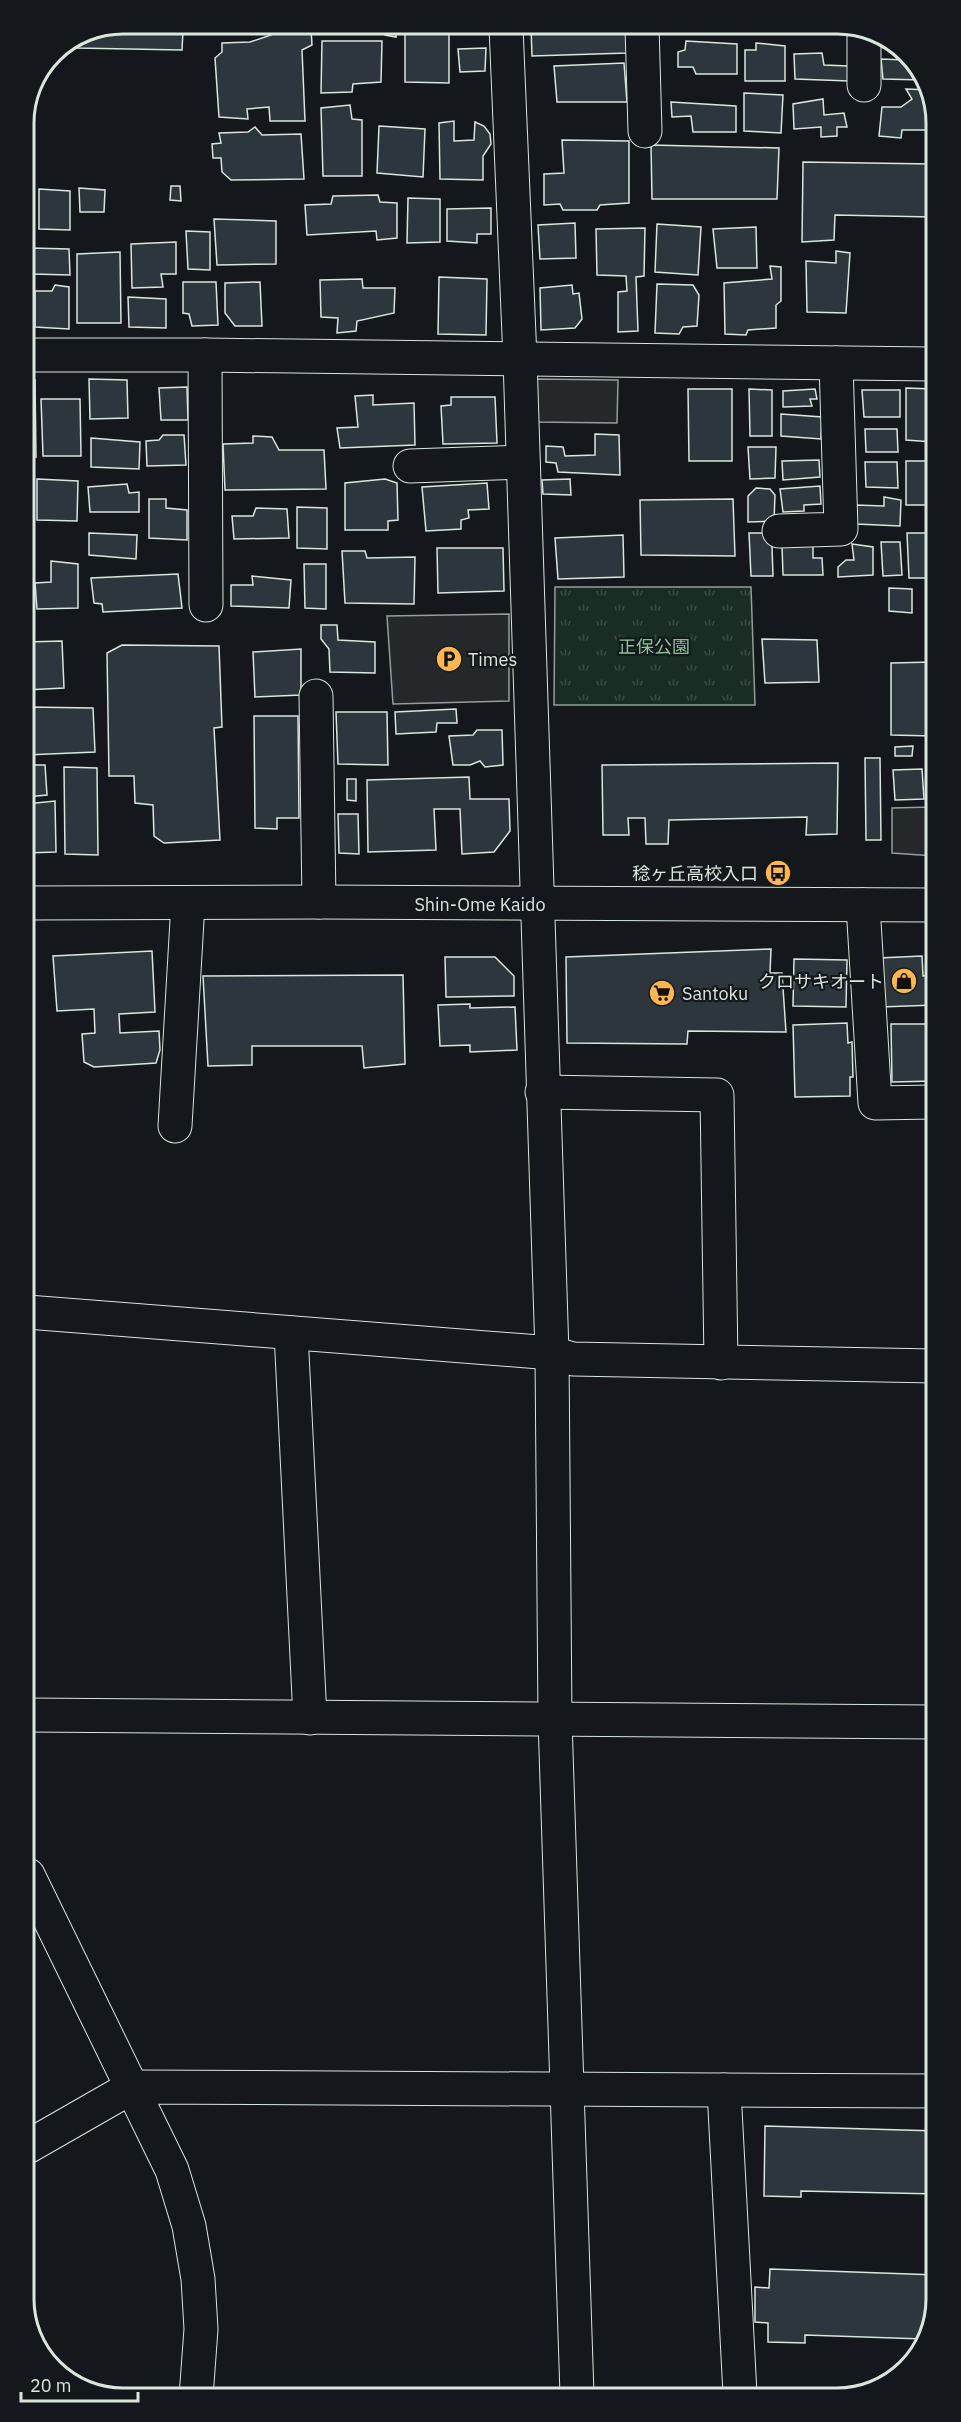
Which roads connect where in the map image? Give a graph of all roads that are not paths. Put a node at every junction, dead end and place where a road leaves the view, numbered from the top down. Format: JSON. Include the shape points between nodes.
{"nodes":[{"id":1,"x":506,"y":35,"type":"edge"},
{"id":2,"x":642,"y":35,"type":"edge"},
{"id":3,"x":864,"y":38,"type":"edge"},
{"id":4,"x":864,"y":85,"type":"dead end"},
{"id":5,"x":645,"y":131,"type":"dead end"},
{"id":6,"x":35,"y":355,"type":"edge"},
{"id":7,"x":205,"y":355,"type":"junction"},
{"id":8,"x":520,"y":359,"type":"junction"},
{"id":9,"x":836,"y":363,"type":"junction"},
{"id":10,"x":926,"y":364,"type":"edge"},
{"id":11,"x":524,"y":462,"type":"junction"},
{"id":12,"x":410,"y":466,"type":"dead end"},
{"id":13,"x":780,"y":531,"type":"dead end"},
{"id":14,"x":206,"y":605,"type":"dead end"},
{"id":15,"x":315,"y":696,"type":"dead end"},
{"id":16,"x":320,"y":902,"type":"junction"},
{"id":17,"x":35,"y":903,"type":"edge"},
{"id":18,"x":188,"y":903,"type":"junction"},
{"id":19,"x":537,"y":904,"type":"junction"},
{"id":20,"x":863,"y":905,"type":"junction"},
{"id":21,"x":926,"y":905,"type":"edge"},
{"id":22,"x":542,"y":1092,"type":"junction"},
{"id":23,"x":926,"y":1102,"type":"edge"},
{"id":24,"x":175,"y":1126,"type":"dead end"},
{"id":25,"x":34,"y":1313,"type":"edge"},
{"id":26,"x":291,"y":1333,"type":"junction"},
{"id":27,"x":552,"y":1353,"type":"junction"},
{"id":28,"x":722,"y":1363,"type":"junction"},
{"id":29,"x":926,"y":1366,"type":"edge"},
{"id":30,"x":34,"y":1715,"type":"edge"},
{"id":31,"x":310,"y":1718,"type":"junction"},
{"id":32,"x":555,"y":1720,"type":"junction"},
{"id":33,"x":926,"y":1722,"type":"edge"},
{"id":34,"x":34,"y":1888,"type":"edge"},
{"id":35,"x":132,"y":2087,"type":"junction"},
{"id":36,"x":724,"y":2090,"type":"junction"},
{"id":37,"x":568,"y":2091,"type":"junction"},
{"id":38,"x":926,"y":2091,"type":"edge"},
{"id":39,"x":34,"y":2143,"type":"edge"},
{"id":40,"x":197,"y":2387,"type":"edge"},
{"id":41,"x":578,"y":2388,"type":"edge"},
{"id":42,"x":740,"y":2388,"type":"edge"}],
"edges":[{"from":1,"to":8,"type":"street"},
{"from":2,"to":5,"type":"street"},
{"from":3,"to":4,"type":"street"},
{"from":6,"to":7,"type":"street"},
{"from":7,"to":8,"type":"street"},
{"from":7,"to":14,"type":"street"},
{"from":8,"to":9,"type":"street"},
{"from":8,"to":11,"type":"street"},
{"from":9,"to":10,"type":"street"},
{"from":9,"to":13,"type":"street","via":[[841,529]]},
{"from":11,"to":12,"type":"street"},
{"from":11,"to":19,"type":"street"},
{"from":15,"to":16,"type":"street"},
{"from":16,"to":18,"type":"street","name":"Shin-Ome Kaido"},
{"from":16,"to":19,"type":"street","name":"Shin-Ome Kaido"},
{"from":17,"to":18,"type":"street","name":"Shin-Ome Kaido"},
{"from":18,"to":24,"type":"street"},
{"from":19,"to":20,"type":"street","name":"Shin-Ome Kaido"},
{"from":19,"to":22,"type":"street"},
{"from":20,"to":21,"type":"street","name":"Shin-Ome Kaido"},
{"from":20,"to":23,"type":"street","via":[[875,1103]]},
{"from":22,"to":27,"type":"street"},
{"from":22,"to":28,"type":"street","via":[[717,1095]]},
{"from":25,"to":26,"type":"street"},
{"from":26,"to":27,"type":"street"},
{"from":26,"to":31,"type":"street"},
{"from":27,"to":28,"type":"street","via":[[573,1359]]},
{"from":27,"to":32,"type":"street"},
{"from":28,"to":29,"type":"street"},
{"from":30,"to":31,"type":"street"},
{"from":31,"to":32,"type":"street"},
{"from":32,"to":33,"type":"street"},
{"from":32,"to":37,"type":"street"},
{"from":34,"to":35,"type":"street"},
{"from":35,"to":37,"type":"street"},
{"from":35,"to":39,"type":"street"},
{"from":35,"to":40,"type":"street","via":[[172,2170],[189,2226],[201,2329]]},
{"from":36,"to":37,"type":"street"},
{"from":36,"to":38,"type":"street"},
{"from":36,"to":42,"type":"street"},
{"from":37,"to":41,"type":"street"}]}
